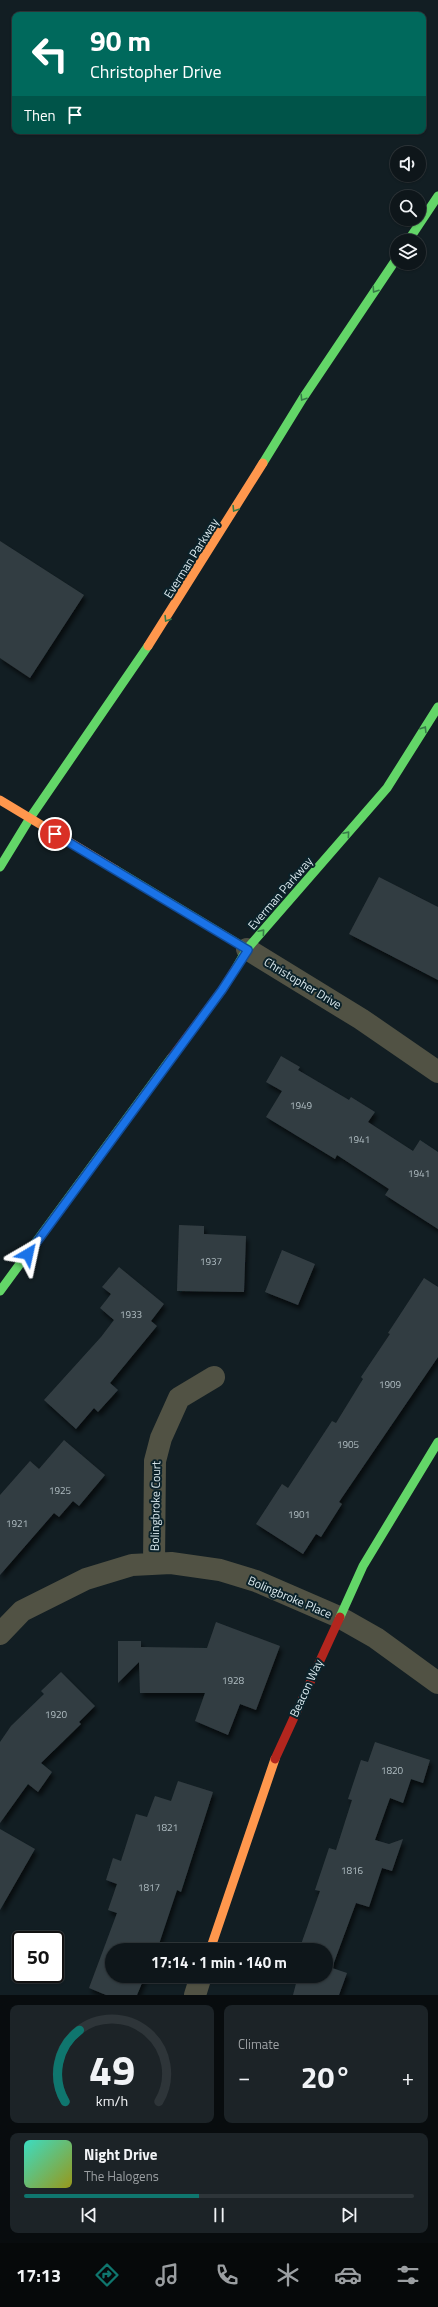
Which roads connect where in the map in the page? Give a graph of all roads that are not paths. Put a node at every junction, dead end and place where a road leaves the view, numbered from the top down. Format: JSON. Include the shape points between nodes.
{"nodes":[{"id":1,"x":438,"y":196,"type":"edge"},
{"id":2,"x":413,"y":234,"type":"edge"},
{"id":3,"x":390,"y":268,"type":"edge"},
{"id":4,"x":438,"y":707,"type":"edge"},
{"id":5,"x":0,"y":800,"type":"edge"},
{"id":6,"x":30,"y":818,"type":"junction"},
{"id":7,"x":0,"y":867,"type":"edge"},
{"id":8,"x":248,"y":950,"type":"junction"},
{"id":9,"x":438,"y":1072,"type":"edge"},
{"id":10,"x":0,"y":1291,"type":"edge"},
{"id":11,"x":214,"y":1377,"type":"dead end"},
{"id":12,"x":438,"y":1442,"type":"edge"},
{"id":13,"x":154,"y":1564,"type":"junction"},
{"id":14,"x":339,"y":1617,"type":"junction"},
{"id":15,"x":0,"y":1634,"type":"edge"},
{"id":16,"x":438,"y":1683,"type":"edge"},
{"id":17,"x":212,"y":1943,"type":"edge"},
{"id":18,"x":199,"y":1983,"type":"edge"},
{"id":19,"x":195,"y":1995,"type":"edge"}],
"edges":[{"from":1,"to":2,"type":"main road"},
{"from":3,"to":6,"type":"main road","name":"Everman Parkway","one_way":true,"via":[[303,398],[164,623]]},
{"from":8,"to":4,"type":"main road","name":"Everman Parkway","one_way":true,"via":[[386,788]]},
{"from":5,"to":6,"type":"main road","name":"Christopher Drive"},
{"from":6,"to":7,"type":"main road","name":"Everman Parkway"},
{"from":6,"to":8,"type":"main road","name":"Christopher Drive"},
{"from":8,"to":9,"type":"street","name":"Christopher Drive","via":[[361,1019]]},
{"from":8,"to":10,"type":"main road","name":"Everman Parkway","via":[[222,990]]},
{"from":11,"to":13,"type":"street","name":"Bolingbroke Court","via":[[179,1398],[161,1438],[155,1461]]},
{"from":12,"to":14,"type":"main road","name":"Beacon Way","via":[[363,1566]]},
{"from":13,"to":14,"type":"street","name":"Bolingbroke Place","via":[[171,1563],[220,1570],[256,1581]]},
{"from":13,"to":15,"type":"street","name":"Bolingbroke Place","via":[[132,1565],[86,1579],[22,1611]]},
{"from":14,"to":16,"type":"street","name":"Bolingbroke Place","via":[[376,1638]]},
{"from":14,"to":17,"type":"main road","name":"Beacon Way","via":[[277,1752]]},
{"from":18,"to":19,"type":"street"}]}
